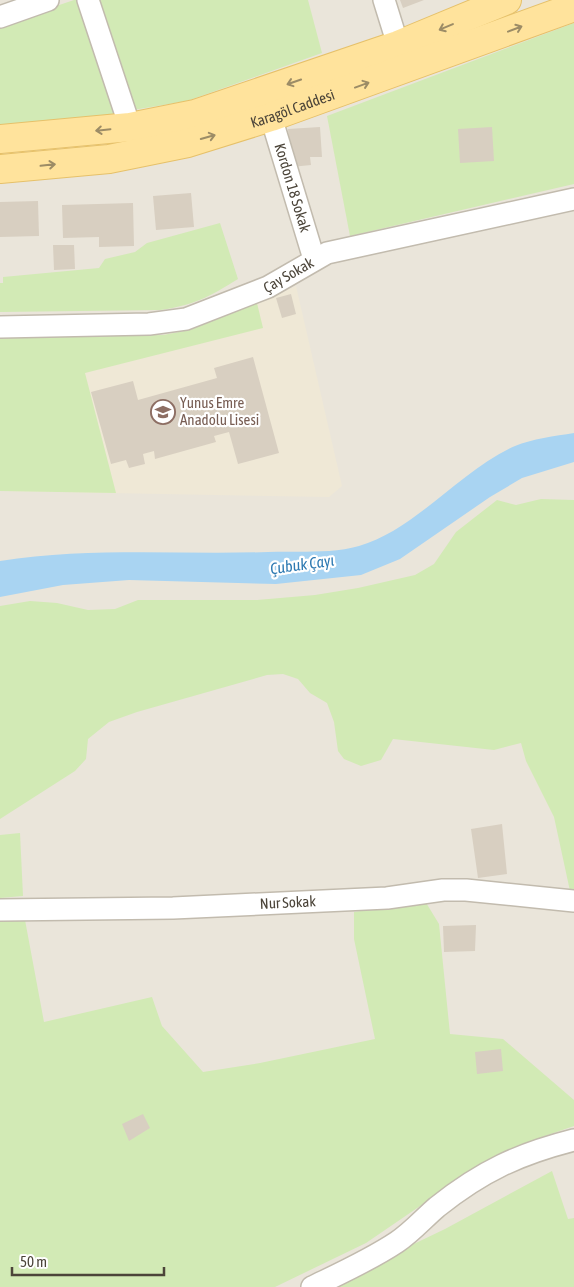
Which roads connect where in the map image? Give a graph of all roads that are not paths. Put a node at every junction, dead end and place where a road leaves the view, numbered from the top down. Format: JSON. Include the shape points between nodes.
{"nodes":[{"id":1,"x":48,"y":0,"type":"edge"},
{"id":2,"x":88,"y":0,"type":"edge"},
{"id":3,"x":384,"y":0,"type":"edge"},
{"id":4,"x":507,"y":0,"type":"edge"},
{"id":5,"x":574,"y":6,"type":"edge"},
{"id":6,"x":0,"y":17,"type":"edge"},
{"id":7,"x":398,"y":45,"type":"junction"},
{"id":8,"x":271,"y":117,"type":"junction"},
{"id":9,"x":130,"y":127,"type":"junction"},
{"id":10,"x":0,"y":139,"type":"edge"},
{"id":11,"x":0,"y":170,"type":"edge"},
{"id":12,"x":574,"y":199,"type":"edge"},
{"id":13,"x":314,"y":259,"type":"junction"},
{"id":14,"x":0,"y":327,"type":"edge"},
{"id":15,"x":574,"y":901,"type":"edge"},
{"id":16,"x":0,"y":910,"type":"edge"},
{"id":17,"x":574,"y":1140,"type":"edge"},
{"id":18,"x":312,"y":1287,"type":"edge"}],
"edges":[{"from":1,"to":6,"type":"street"},
{"from":2,"to":9,"type":"street"},
{"from":3,"to":7,"type":"street"},
{"from":4,"to":7,"type":"main road","one_way":true},
{"from":8,"to":5,"type":"main road","name":"Karagöl Caddesi","one_way":true},
{"from":7,"to":9,"type":"main road","one_way":true,"via":[[230,104]]},
{"from":11,"to":8,"type":"main road","name":"Karagöl Caddesi","one_way":true,"via":[[142,154]]},
{"from":8,"to":13,"type":"street","name":"Kordon 18 Sokak"},
{"from":9,"to":10,"type":"main road","one_way":true},
{"from":12,"to":13,"type":"street","name":"Çay Sokak","via":[[346,247]]},
{"from":13,"to":14,"type":"street","name":"Çay Sokak","via":[[268,286],[186,319],[149,324]]},
{"from":15,"to":16,"type":"street","name":"Nur Sokak","via":[[450,890],[387,898],[183,908]]},
{"from":17,"to":18,"type":"street","via":[[523,1154],[488,1172],[438,1206],[398,1241]]}]}
